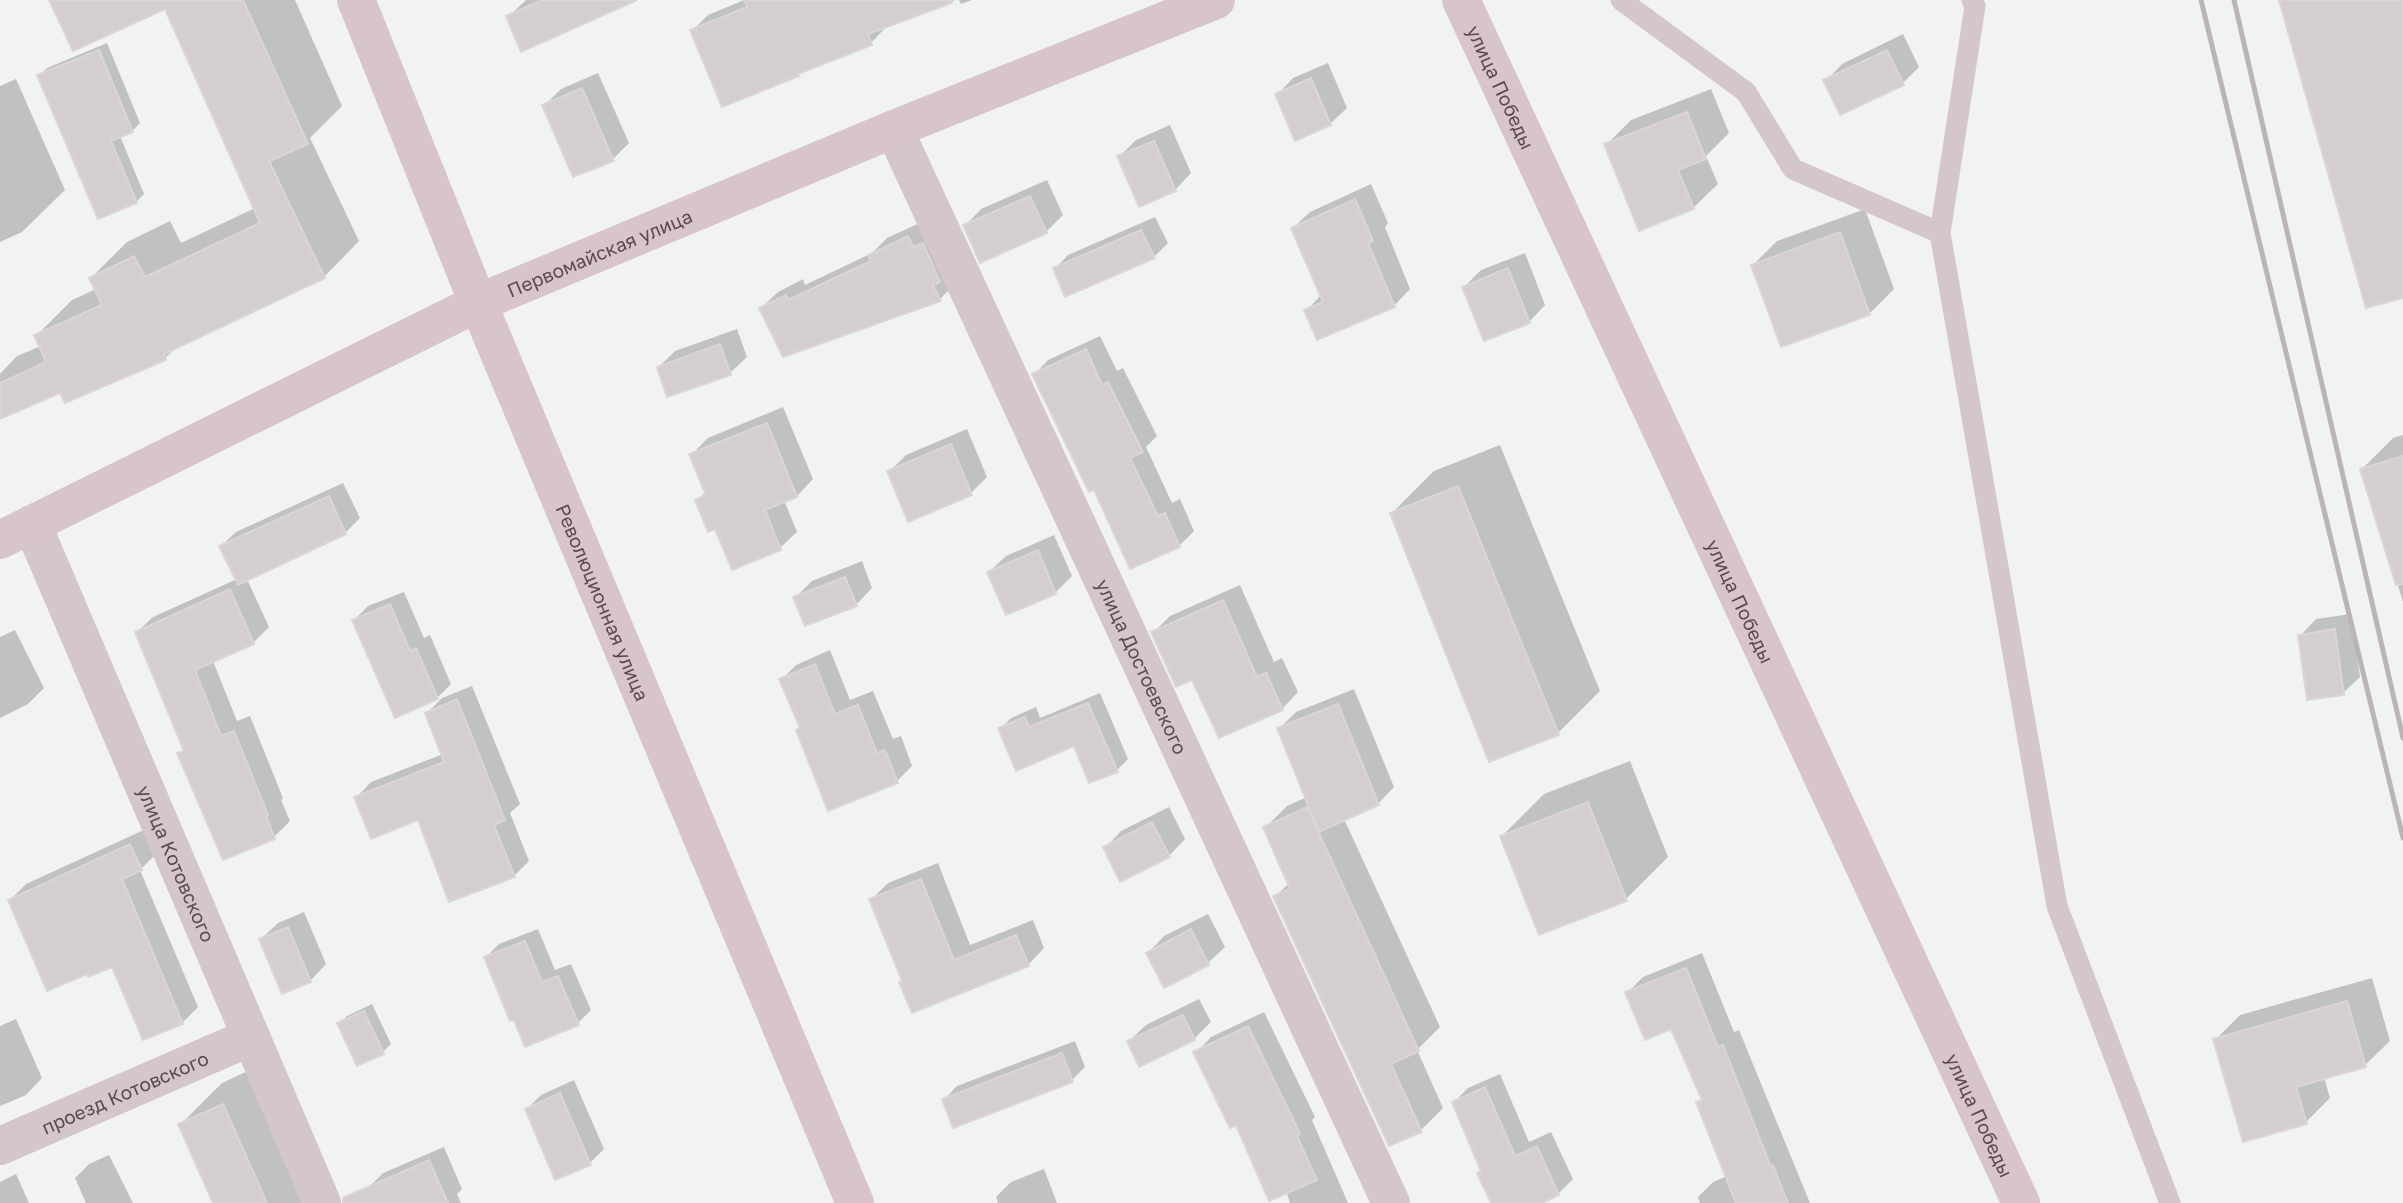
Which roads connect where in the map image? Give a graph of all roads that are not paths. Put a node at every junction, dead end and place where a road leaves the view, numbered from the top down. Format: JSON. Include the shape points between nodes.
{"nodes":[{"id":1,"x":356,"y":0,"type":"edge"},
{"id":2,"x":1216,"y":0,"type":"edge"},
{"id":3,"x":1461,"y":0,"type":"edge"},
{"id":4,"x":1621,"y":0,"type":"edge"},
{"id":5,"x":1972,"y":0,"type":"edge"},
{"id":6,"x":894,"y":129,"type":"junction"},
{"id":7,"x":1940,"y":233,"type":"junction"},
{"id":8,"x":478,"y":303,"type":"junction"},
{"id":9,"x":16,"y":532,"type":"edge"},
{"id":10,"x":251,"y":1037,"type":"junction"},
{"id":11,"x":0,"y":1146,"type":"edge"},
{"id":12,"x":322,"y":1203,"type":"edge"},
{"id":13,"x":855,"y":1203,"type":"edge"},
{"id":14,"x":1391,"y":1203,"type":"edge"},
{"id":15,"x":2021,"y":1203,"type":"edge"},
{"id":16,"x":2170,"y":1203,"type":"edge"}],
"edges":[{"from":1,"to":8,"type":"street","name":"Революционная улица"},
{"from":2,"to":6,"type":"street","name":"Первомайская улица"},
{"from":3,"to":15,"type":"street","name":"улица Победы"},
{"from":4,"to":7,"type":"lane","via":[[1746,92],[1793,169]]},
{"from":5,"to":7,"type":"lane","via":[[1975,6]]},
{"from":6,"to":8,"type":"street","name":"Первомайская улица"},
{"from":6,"to":14,"type":"street","name":"улица Достоевского"},
{"from":7,"to":16,"type":"lane","via":[[2057,906]]},
{"from":8,"to":9,"type":"street","name":"Первомайская улица"},
{"from":8,"to":13,"type":"street","name":"Революционная улица"},
{"from":9,"to":10,"type":"street","name":"улица Котовского"},
{"from":10,"to":11,"type":"street","name":"проезд Котовского"},
{"from":10,"to":12,"type":"street","name":"улица Котовского"}]}
